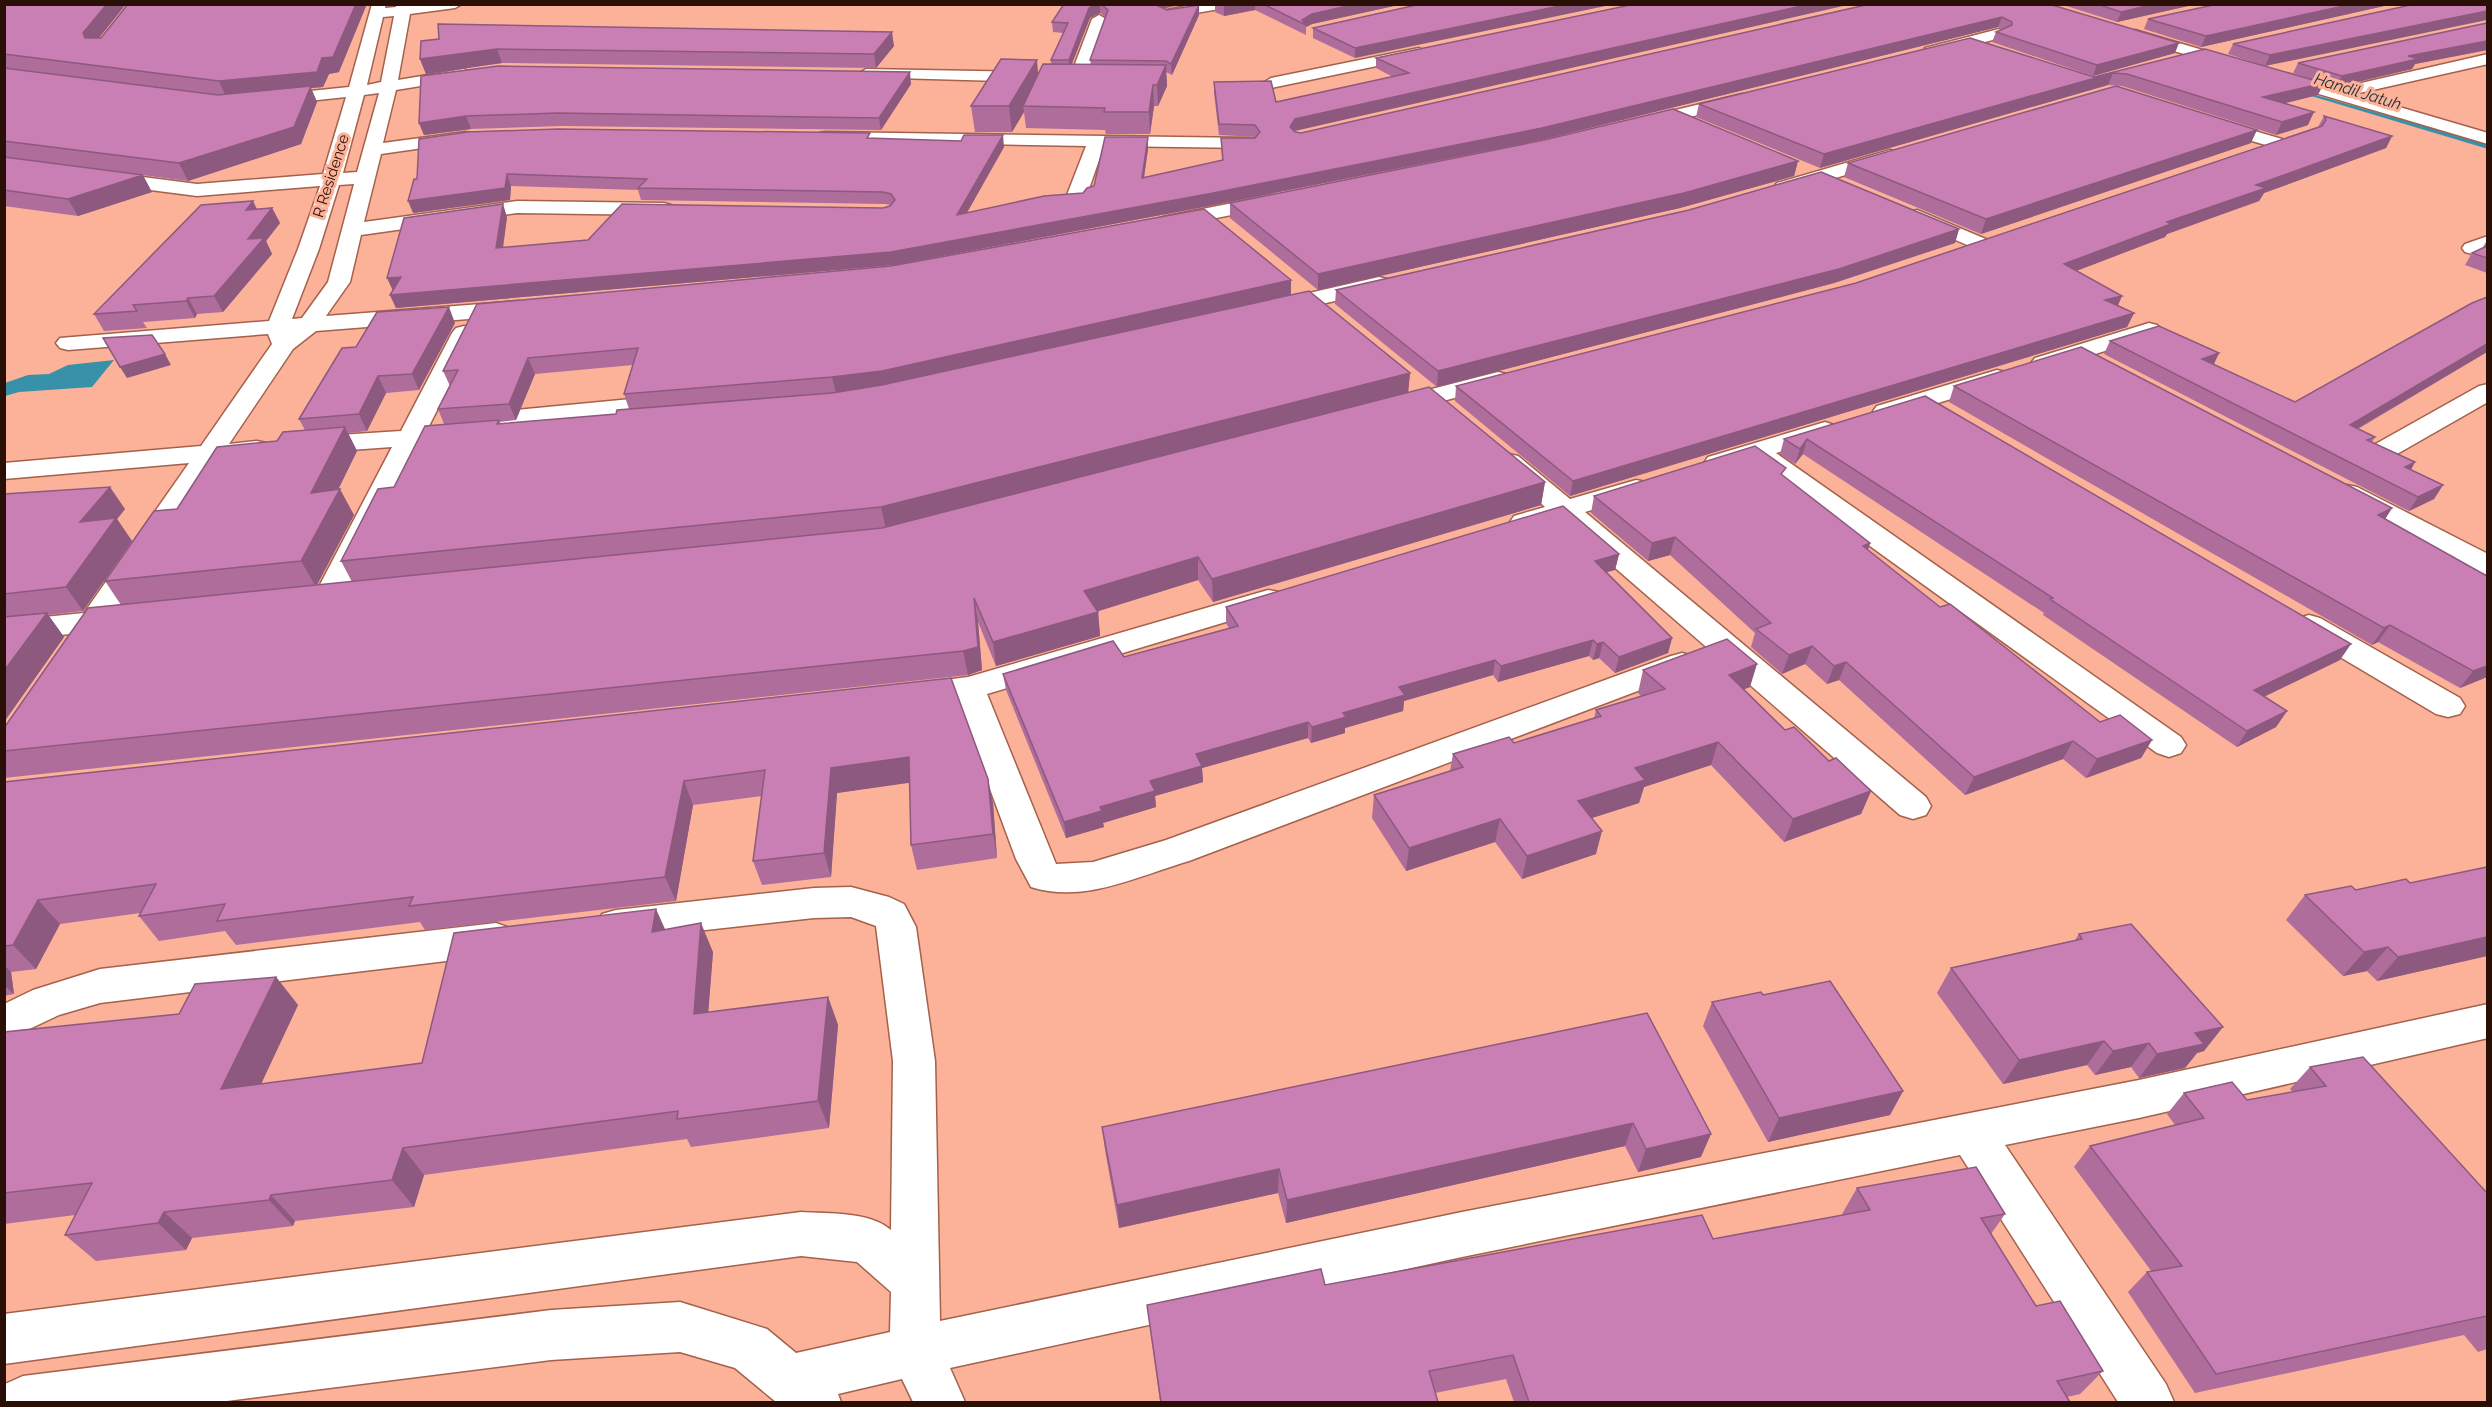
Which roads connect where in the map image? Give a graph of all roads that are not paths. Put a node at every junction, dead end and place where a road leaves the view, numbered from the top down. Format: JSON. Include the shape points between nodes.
{"nodes":[{"id":1,"x":455,"y":4,"type":"edge"},
{"id":2,"x":1226,"y":4,"type":"edge"},
{"id":3,"x":404,"y":8,"type":"edge"},
{"id":4,"x":378,"y":9,"type":"edge"},
{"id":5,"x":1167,"y":15,"type":"edge"},
{"id":6,"x":1099,"y":19,"type":"edge"},
{"id":7,"x":2144,"y":23,"type":"dead end"},
{"id":8,"x":2000,"y":43,"type":"edge"},
{"id":9,"x":1435,"y":49,"type":"edge"},
{"id":10,"x":2198,"y":54,"type":"junction"},
{"id":11,"x":2228,"y":55,"type":"junction"},
{"id":12,"x":1910,"y":56,"type":"edge"},
{"id":13,"x":2487,"y":59,"type":"edge"},
{"id":14,"x":2164,"y":63,"type":"edge"},
{"id":15,"x":2295,"y":66,"type":"dead end"},
{"id":16,"x":2192,"y":70,"type":"edge"},
{"id":17,"x":482,"y":72,"type":"edge"},
{"id":18,"x":2261,"y":73,"type":"junction"},
{"id":19,"x":851,"y":74,"type":"edge"},
{"id":20,"x":1066,"y":77,"type":"junction"},
{"id":21,"x":1100,"y":78,"type":"edge"},
{"id":22,"x":1271,"y":83,"type":"edge"},
{"id":23,"x":389,"y":86,"type":"junction"},
{"id":24,"x":358,"y":91,"type":"junction"},
{"id":25,"x":1764,"y":93,"type":"edge"},
{"id":26,"x":2332,"y":95,"type":"junction"},
{"id":27,"x":259,"y":101,"type":"edge"},
{"id":28,"x":1674,"y":116,"type":"junction"},
{"id":29,"x":2190,"y":116,"type":"edge"},
{"id":30,"x":1619,"y":129,"type":"edge"},
{"id":31,"x":1706,"y":129,"type":"edge"},
{"id":32,"x":483,"y":136,"type":"edge"},
{"id":33,"x":812,"y":137,"type":"edge"},
{"id":34,"x":2487,"y":139,"type":"edge"},
{"id":35,"x":1097,"y":142,"type":"junction"},
{"id":36,"x":1249,"y":143,"type":"edge"},
{"id":37,"x":1908,"y":144,"type":"edge"},
{"id":38,"x":371,"y":150,"type":"junction"},
{"id":39,"x":2242,"y":155,"type":"edge"},
{"id":40,"x":1804,"y":169,"type":"junction"},
{"id":41,"x":87,"y":176,"type":"edge"},
{"id":42,"x":365,"y":177,"type":"junction"},
{"id":43,"x":329,"y":182,"type":"junction"},
{"id":44,"x":1767,"y":185,"type":"edge"},
{"id":45,"x":1853,"y":189,"type":"edge"},
{"id":46,"x":1289,"y":198,"type":"edge"},
{"id":47,"x":1076,"y":200,"type":"edge"},
{"id":48,"x":1896,"y":207,"type":"edge"},
{"id":49,"x":683,"y":209,"type":"edge"},
{"id":50,"x":1209,"y":214,"type":"junction"},
{"id":51,"x":1150,"y":225,"type":"edge"},
{"id":52,"x":351,"y":230,"type":"junction"},
{"id":53,"x":1235,"y":236,"type":"edge"},
{"id":54,"x":1949,"y":254,"type":"edge"},
{"id":55,"x":1396,"y":273,"type":"edge"},
{"id":56,"x":1299,"y":289,"type":"junction"},
{"id":57,"x":1258,"y":304,"type":"edge"},
{"id":58,"x":543,"y":306,"type":"edge"},
{"id":59,"x":474,"y":312,"type":"junction"},
{"id":60,"x":1339,"y":322,"type":"edge"},
{"id":61,"x":308,"y":326,"type":"junction"},
{"id":62,"x":2149,"y":330,"type":"edge"},
{"id":63,"x":280,"y":336,"type":"junction"},
{"id":64,"x":68,"y":343,"type":"dead end"},
{"id":65,"x":2077,"y":352,"type":"junction"},
{"id":66,"x":2109,"y":369,"type":"edge"},
{"id":67,"x":1522,"y":373,"type":"edge"},
{"id":68,"x":1403,"y":374,"type":"edge"},
{"id":69,"x":2487,"y":391,"type":"edge"},
{"id":70,"x":1430,"y":397,"type":"junction"},
{"id":71,"x":1923,"y":400,"type":"junction"},
{"id":72,"x":696,"y":408,"type":"edge"},
{"id":73,"x":1372,"y":412,"type":"edge"},
{"id":74,"x":1954,"y":418,"type":"edge"},
{"id":75,"x":1457,"y":420,"type":"edge"},
{"id":76,"x":413,"y":434,"type":"junction"},
{"id":77,"x":1494,"y":450,"type":"edge"},
{"id":78,"x":1755,"y":451,"type":"junction"},
{"id":79,"x":2381,"y":452,"type":"edge"},
{"id":80,"x":209,"y":453,"type":"junction"},
{"id":81,"x":4,"y":471,"type":"edge"},
{"id":82,"x":2330,"y":484,"type":"edge"},
{"id":83,"x":1566,"y":510,"type":"junction"},
{"id":84,"x":1497,"y":530,"type":"edge"},
{"id":85,"x":2487,"y":566,"type":"edge"},
{"id":86,"x":1291,"y":592,"type":"edge"},
{"id":87,"x":328,"y":598,"type":"edge"},
{"id":88,"x":2283,"y":610,"type":"edge"},
{"id":89,"x":140,"y":618,"type":"edge"},
{"id":90,"x":93,"y":622,"type":"junction"},
{"id":91,"x":4,"y":631,"type":"edge"},
{"id":92,"x":1726,"y":646,"type":"junction"},
{"id":93,"x":68,"y":660,"type":"edge"},
{"id":94,"x":969,"y":688,"type":"junction"},
{"id":95,"x":886,"y":697,"type":"edge"},
{"id":96,"x":2448,"y":706,"type":"dead end"},
{"id":97,"x":2169,"y":745,"type":"dead end"},
{"id":98,"x":1913,"y":806,"type":"dead end"},
{"id":99,"x":576,"y":930,"type":"edge"},
{"id":100,"x":529,"y":935,"type":"edge"},
{"id":101,"x":2487,"y":1021,"type":"edge"},
{"id":102,"x":4,"y":1024,"type":"edge"},
{"id":103,"x":1971,"y":1133,"type":"junction"},
{"id":104,"x":915,"y":1282,"type":"junction"},
{"id":105,"x":4,"y":1338,"type":"edge"},
{"id":106,"x":915,"y":1351,"type":"junction"},
{"id":107,"x":802,"y":1391,"type":"edge"},
{"id":108,"x":23,"y":1402,"type":"edge"},
{"id":109,"x":939,"y":1402,"type":"edge"},
{"id":110,"x":2148,"y":1402,"type":"edge"}],
"edges":[{"from":1,"to":3,"type":"street"},
{"from":2,"to":5,"type":"street"},
{"from":3,"to":4,"type":"street"},
{"from":3,"to":23,"type":"street"},
{"from":4,"to":24,"type":"street","name":"R Residence"},
{"from":6,"to":20,"type":"street"},
{"from":7,"to":10,"type":"street","via":[[2124,29]]},
{"from":8,"to":12,"type":"street","via":[[1967,42]]},
{"from":9,"to":22,"type":"street"},
{"from":10,"to":11,"type":"street"},
{"from":10,"to":14,"type":"street"},
{"from":11,"to":16,"type":"street"},
{"from":11,"to":18,"type":"street"},
{"from":13,"to":26,"type":"street"},
{"from":15,"to":18,"type":"street"},
{"from":17,"to":23,"type":"street"},
{"from":18,"to":26,"type":"street"},
{"from":19,"to":20,"type":"street"},
{"from":20,"to":21,"type":"street"},
{"from":23,"to":24,"type":"street"},
{"from":23,"to":38,"type":"street"},
{"from":24,"to":27,"type":"street"},
{"from":24,"to":43,"type":"street","name":"R Residence"},
{"from":25,"to":28,"type":"street"},
{"from":26,"to":34,"type":"street"},
{"from":28,"to":30,"type":"street"},
{"from":28,"to":31,"type":"street"},
{"from":29,"to":39,"type":"street","via":[[2287,140]]},
{"from":32,"to":38,"type":"street"},
{"from":33,"to":35,"type":"street"},
{"from":35,"to":36,"type":"street"},
{"from":35,"to":47,"type":"street"},
{"from":37,"to":40,"type":"street"},
{"from":38,"to":42,"type":"street"},
{"from":40,"to":44,"type":"street"},
{"from":40,"to":45,"type":"street"},
{"from":41,"to":43,"type":"street","via":[[197,190]]},
{"from":42,"to":43,"type":"street"},
{"from":42,"to":52,"type":"street"},
{"from":43,"to":63,"type":"street","name":"R Residence"},
{"from":46,"to":50,"type":"street"},
{"from":48,"to":54,"type":"street","via":[[1992,240]]},
{"from":49,"to":52,"type":"street","via":[[518,207]]},
{"from":50,"to":51,"type":"street"},
{"from":50,"to":53,"type":"street"},
{"from":52,"to":61,"type":"street","via":[[339,282]]},
{"from":55,"to":56,"type":"street"},
{"from":56,"to":57,"type":"street"},
{"from":56,"to":60,"type":"street"},
{"from":58,"to":59,"type":"street"},
{"from":59,"to":61,"type":"street"},
{"from":59,"to":76,"type":"street"},
{"from":61,"to":63,"type":"street"},
{"from":62,"to":65,"type":"street"},
{"from":63,"to":64,"type":"street"},
{"from":63,"to":80,"type":"street","name":"R Residence"},
{"from":65,"to":66,"type":"street"},
{"from":65,"to":71,"type":"street"},
{"from":67,"to":70,"type":"street"},
{"from":68,"to":70,"type":"street"},
{"from":69,"to":79,"type":"street"},
{"from":70,"to":73,"type":"street"},
{"from":70,"to":75,"type":"street"},
{"from":71,"to":74,"type":"street"},
{"from":71,"to":78,"type":"street"},
{"from":72,"to":76,"type":"street"},
{"from":76,"to":80,"type":"street"},
{"from":76,"to":87,"type":"street"},
{"from":77,"to":83,"type":"street"},
{"from":78,"to":83,"type":"street"},
{"from":78,"to":97,"type":"street"},
{"from":80,"to":81,"type":"street"},
{"from":80,"to":90,"type":"street","name":"R Residence"},
{"from":82,"to":85,"type":"street"},
{"from":83,"to":84,"type":"street"},
{"from":83,"to":92,"type":"street"},
{"from":86,"to":94,"type":"street"},
{"from":88,"to":96,"type":"street"},
{"from":89,"to":90,"type":"street"},
{"from":90,"to":91,"type":"street"},
{"from":90,"to":93,"type":"street","name":"R Residence"},
{"from":92,"to":94,"type":"street","via":[[1176,850],[1093,875],[1057,880],[1044,878],[1035,859]]},
{"from":92,"to":98,"type":"street"},
{"from":94,"to":95,"type":"street"},
{"from":99,"to":104,"type":"street","via":[[814,903],[851,902],[890,915],[897,927],[914,1061]]},
{"from":100,"to":102,"type":"street","via":[[100,986],[47,1002]]},
{"from":101,"to":103,"type":"street"},
{"from":103,"to":106,"type":"street","via":[[1624,1200]]},
{"from":103,"to":110,"type":"street"},
{"from":104,"to":105,"type":"street","via":[[868,1241],[801,1234]]},
{"from":104,"to":106,"type":"street"},
{"from":106,"to":107,"type":"street"},
{"from":106,"to":109,"type":"street"},
{"from":107,"to":108,"type":"street","via":[[749,1347],[680,1327],[551,1335]]}]}
